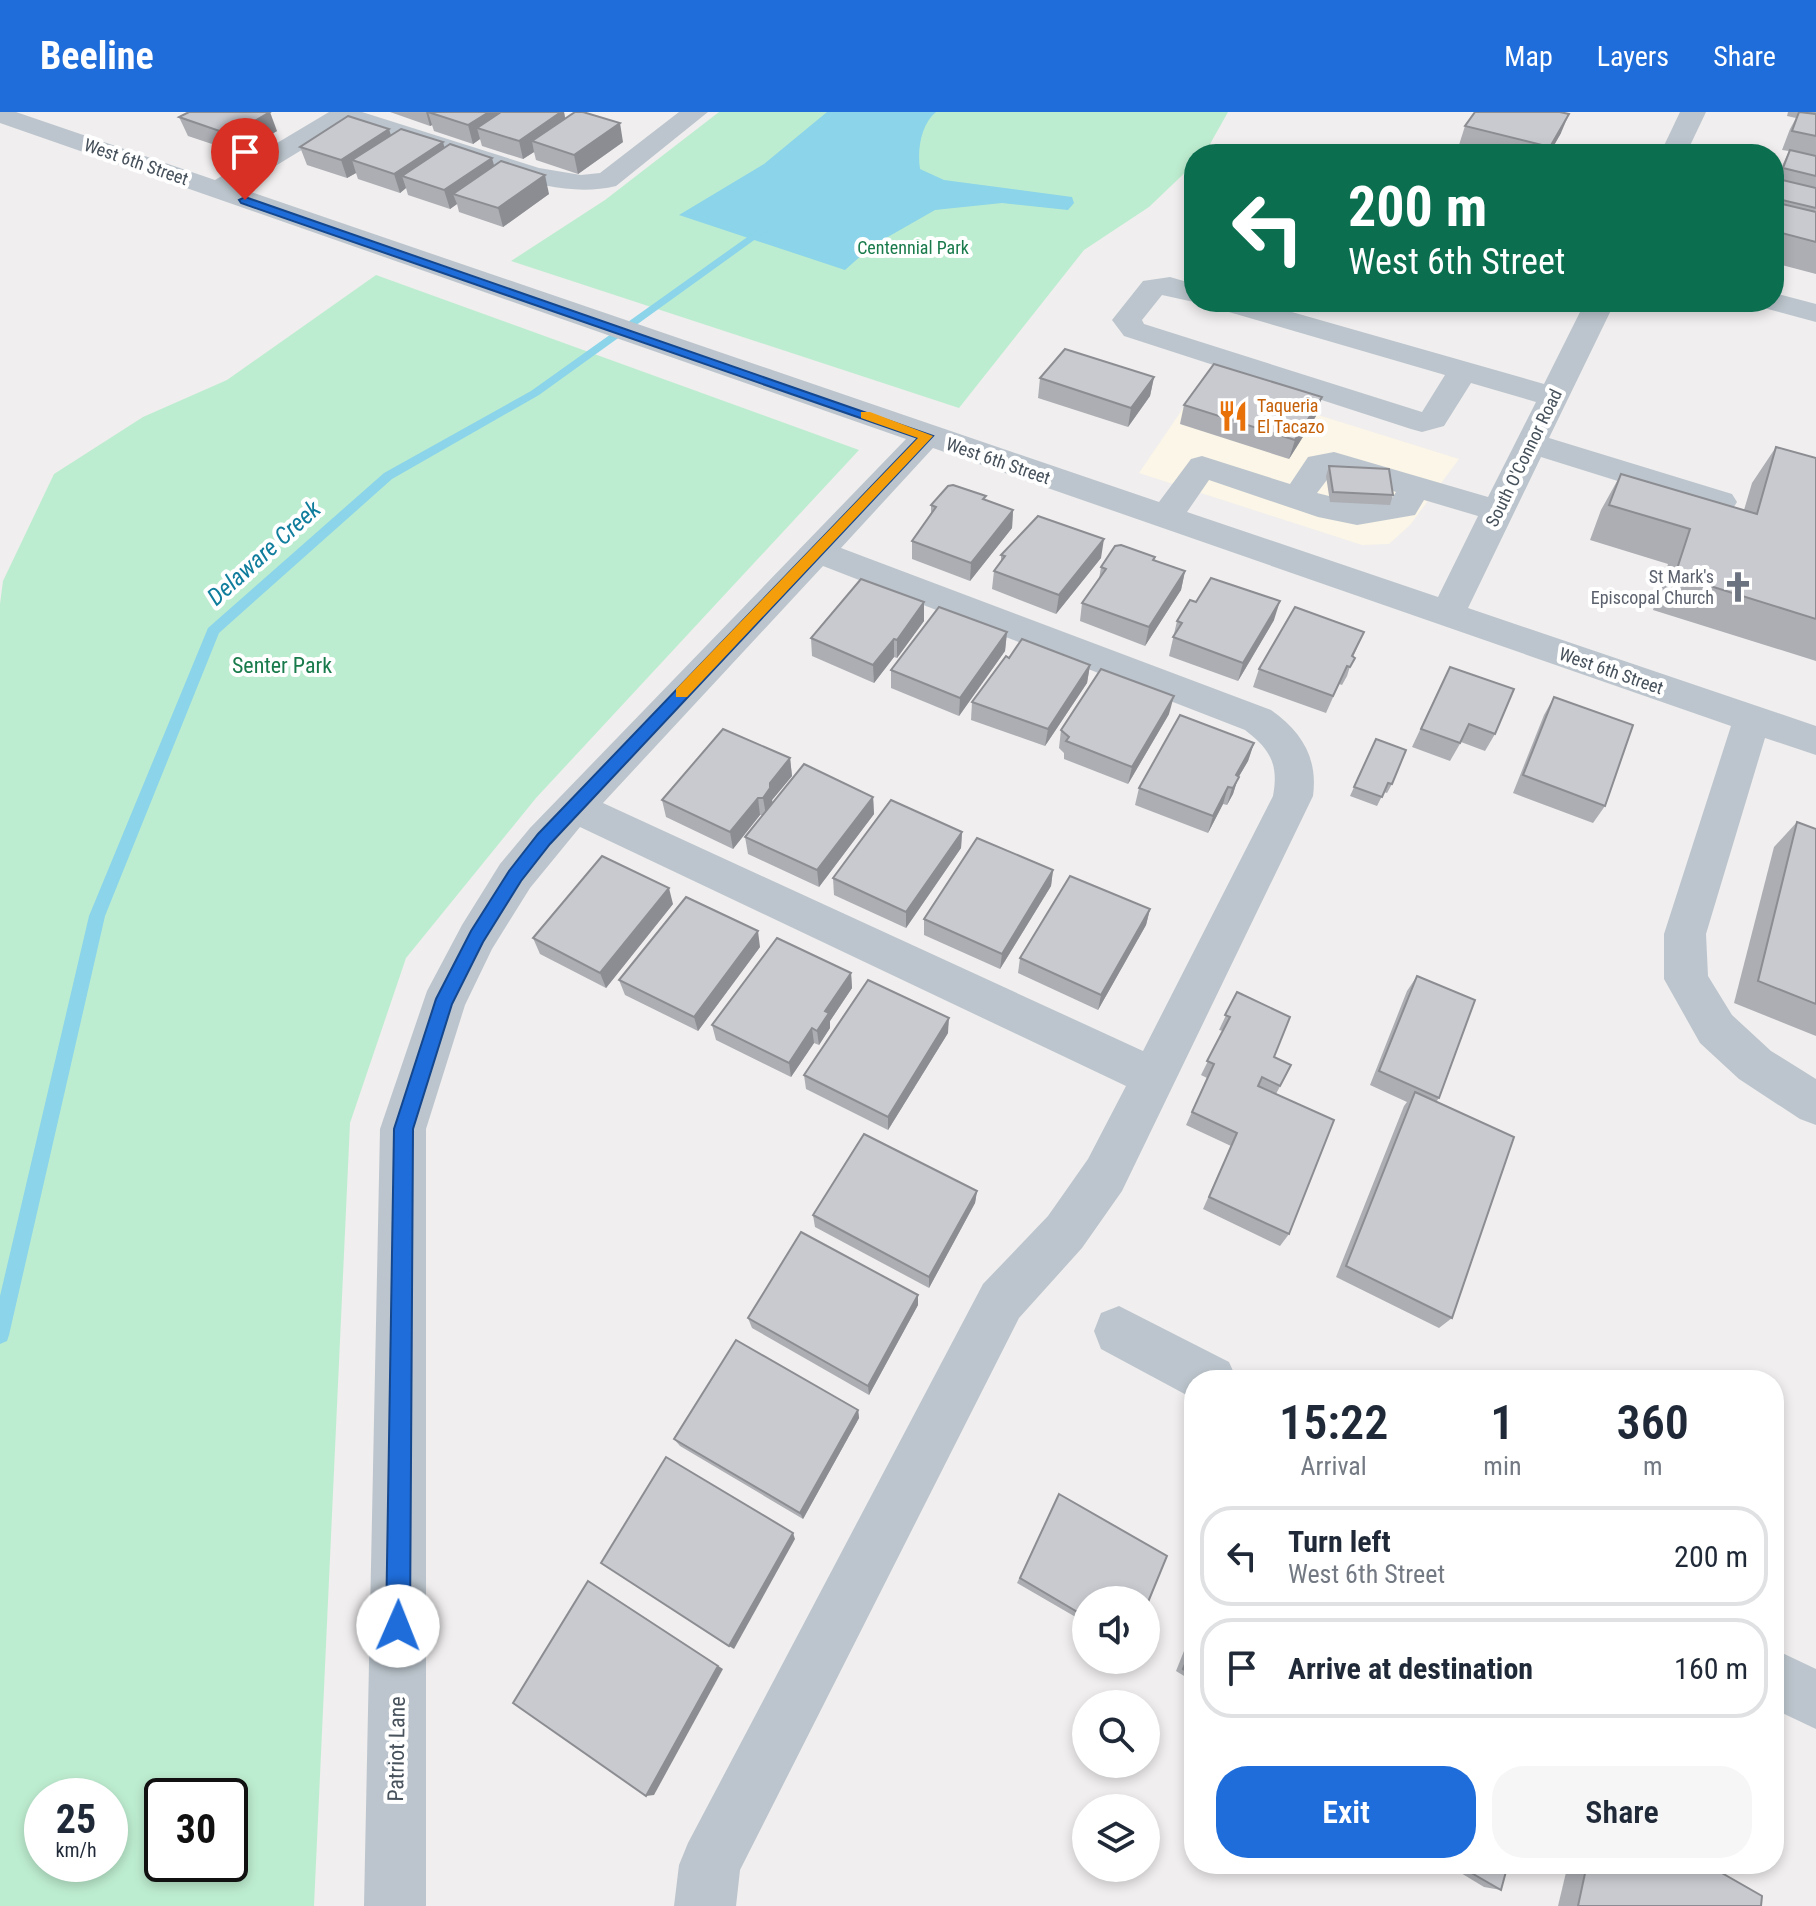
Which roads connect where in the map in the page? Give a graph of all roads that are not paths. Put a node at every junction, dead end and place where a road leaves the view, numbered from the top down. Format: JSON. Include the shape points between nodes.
{"nodes":[{"id":1,"x":695,"y":112,"type":"edge"},
{"id":2,"x":1693,"y":112,"type":"edge"},
{"id":3,"x":345,"y":113,"type":"edge"},
{"id":4,"x":287,"y":121,"type":"dead end"},
{"id":5,"x":7,"y":124,"type":"edge"},
{"id":6,"x":316,"y":131,"type":"junction"},
{"id":7,"x":1678,"y":144,"type":"edge"},
{"id":8,"x":217,"y":190,"type":"junction"},
{"id":9,"x":1184,"y":290,"type":"edge"},
{"id":10,"x":1784,"y":305,"type":"edge"},
{"id":11,"x":1259,"y":312,"type":"edge"},
{"id":12,"x":1595,"y":312,"type":"edge"},
{"id":13,"x":1816,"y":313,"type":"edge"},
{"id":14,"x":1463,"y":371,"type":"junction"},
{"id":15,"x":1554,"y":397,"type":"junction"},
{"id":16,"x":927,"y":436,"type":"junction"},
{"id":17,"x":1531,"y":443,"type":"junction"},
{"id":18,"x":1415,"y":487,"type":"junction"},
{"id":19,"x":1297,"y":499,"type":"junction"},
{"id":20,"x":1720,"y":502,"type":"edge"},
{"id":21,"x":1498,"y":511,"type":"junction"},
{"id":22,"x":1165,"y":518,"type":"junction"},
{"id":23,"x":819,"y":552,"type":"junction"},
{"id":24,"x":1447,"y":615,"type":"junction"},
{"id":25,"x":1752,"y":719,"type":"junction"},
{"id":26,"x":1816,"y":741,"type":"edge"},
{"id":27,"x":574,"y":807,"type":"junction"},
{"id":28,"x":1153,"y":1077,"type":"junction"},
{"id":29,"x":1816,"y":1104,"type":"edge"},
{"id":30,"x":1119,"y":1331,"type":"dead end"},
{"id":31,"x":1192,"y":1370,"type":"edge"},
{"id":32,"x":1784,"y":1683,"type":"edge"},
{"id":33,"x":1816,"y":1700,"type":"edge"},
{"id":34,"x":395,"y":1906,"type":"edge"},
{"id":35,"x":705,"y":1906,"type":"edge"}],
"edges":[{"from":1,"to":3,"type":"street","via":[[607,180],[581,183],[535,175]]},
{"from":2,"to":7,"type":"street"},
{"from":3,"to":6,"type":"street"},
{"from":4,"to":6,"type":"street"},
{"from":5,"to":8,"type":"street","name":"West 6th Street"},
{"from":6,"to":8,"type":"street"},
{"from":8,"to":16,"type":"street","name":"West 6th Street"},
{"from":9,"to":14,"type":"street","via":[[1153,287],[1127,320],[1134,330],[1422,422],[1433,419]]},
{"from":10,"to":13,"type":"street"},
{"from":11,"to":14,"type":"street"},
{"from":12,"to":15,"type":"street","name":"South O'Connor Road"},
{"from":14,"to":15,"type":"street"},
{"from":15,"to":17,"type":"street","name":"South O'Connor Road"},
{"from":16,"to":22,"type":"street","name":"West 6th Street"},
{"from":16,"to":23,"type":"street","name":"Patriot Lane"},
{"from":17,"to":20,"type":"street"},
{"from":17,"to":21,"type":"street","name":"South O'Connor Road"},
{"from":18,"to":19,"type":"street","via":[[1403,507],[1357,514]]},
{"from":18,"to":19,"type":"street","via":[[1334,462],[1319,464]]},
{"from":18,"to":21,"type":"street"},
{"from":19,"to":22,"type":"street","via":[[1202,466]]},
{"from":21,"to":24,"type":"street","name":"South O'Connor Road"},
{"from":22,"to":24,"type":"street","name":"West 6th Street"},
{"from":23,"to":27,"type":"street","name":"Patriot Lane"},
{"from":23,"to":28,"type":"street","via":[[1258,720],[1286,745],[1297,775],[1293,796]]},
{"from":24,"to":25,"type":"street","name":"West 6th Street"},
{"from":25,"to":26,"type":"street","name":"West 6th Street"},
{"from":25,"to":29,"type":"street","via":[[1685,934],[1686,979],[1716,1029],[1755,1065]]},
{"from":27,"to":28,"type":"street"},
{"from":27,"to":34,"type":"street","name":"Patriot Lane","via":[[515,876],[477,937],[443,1004],[403,1129]]},
{"from":28,"to":35,"type":"street","via":[[1105,1175],[1065,1232],[1001,1301],[710,1865]]},
{"from":30,"to":31,"type":"street"},
{"from":32,"to":33,"type":"street"}]}
